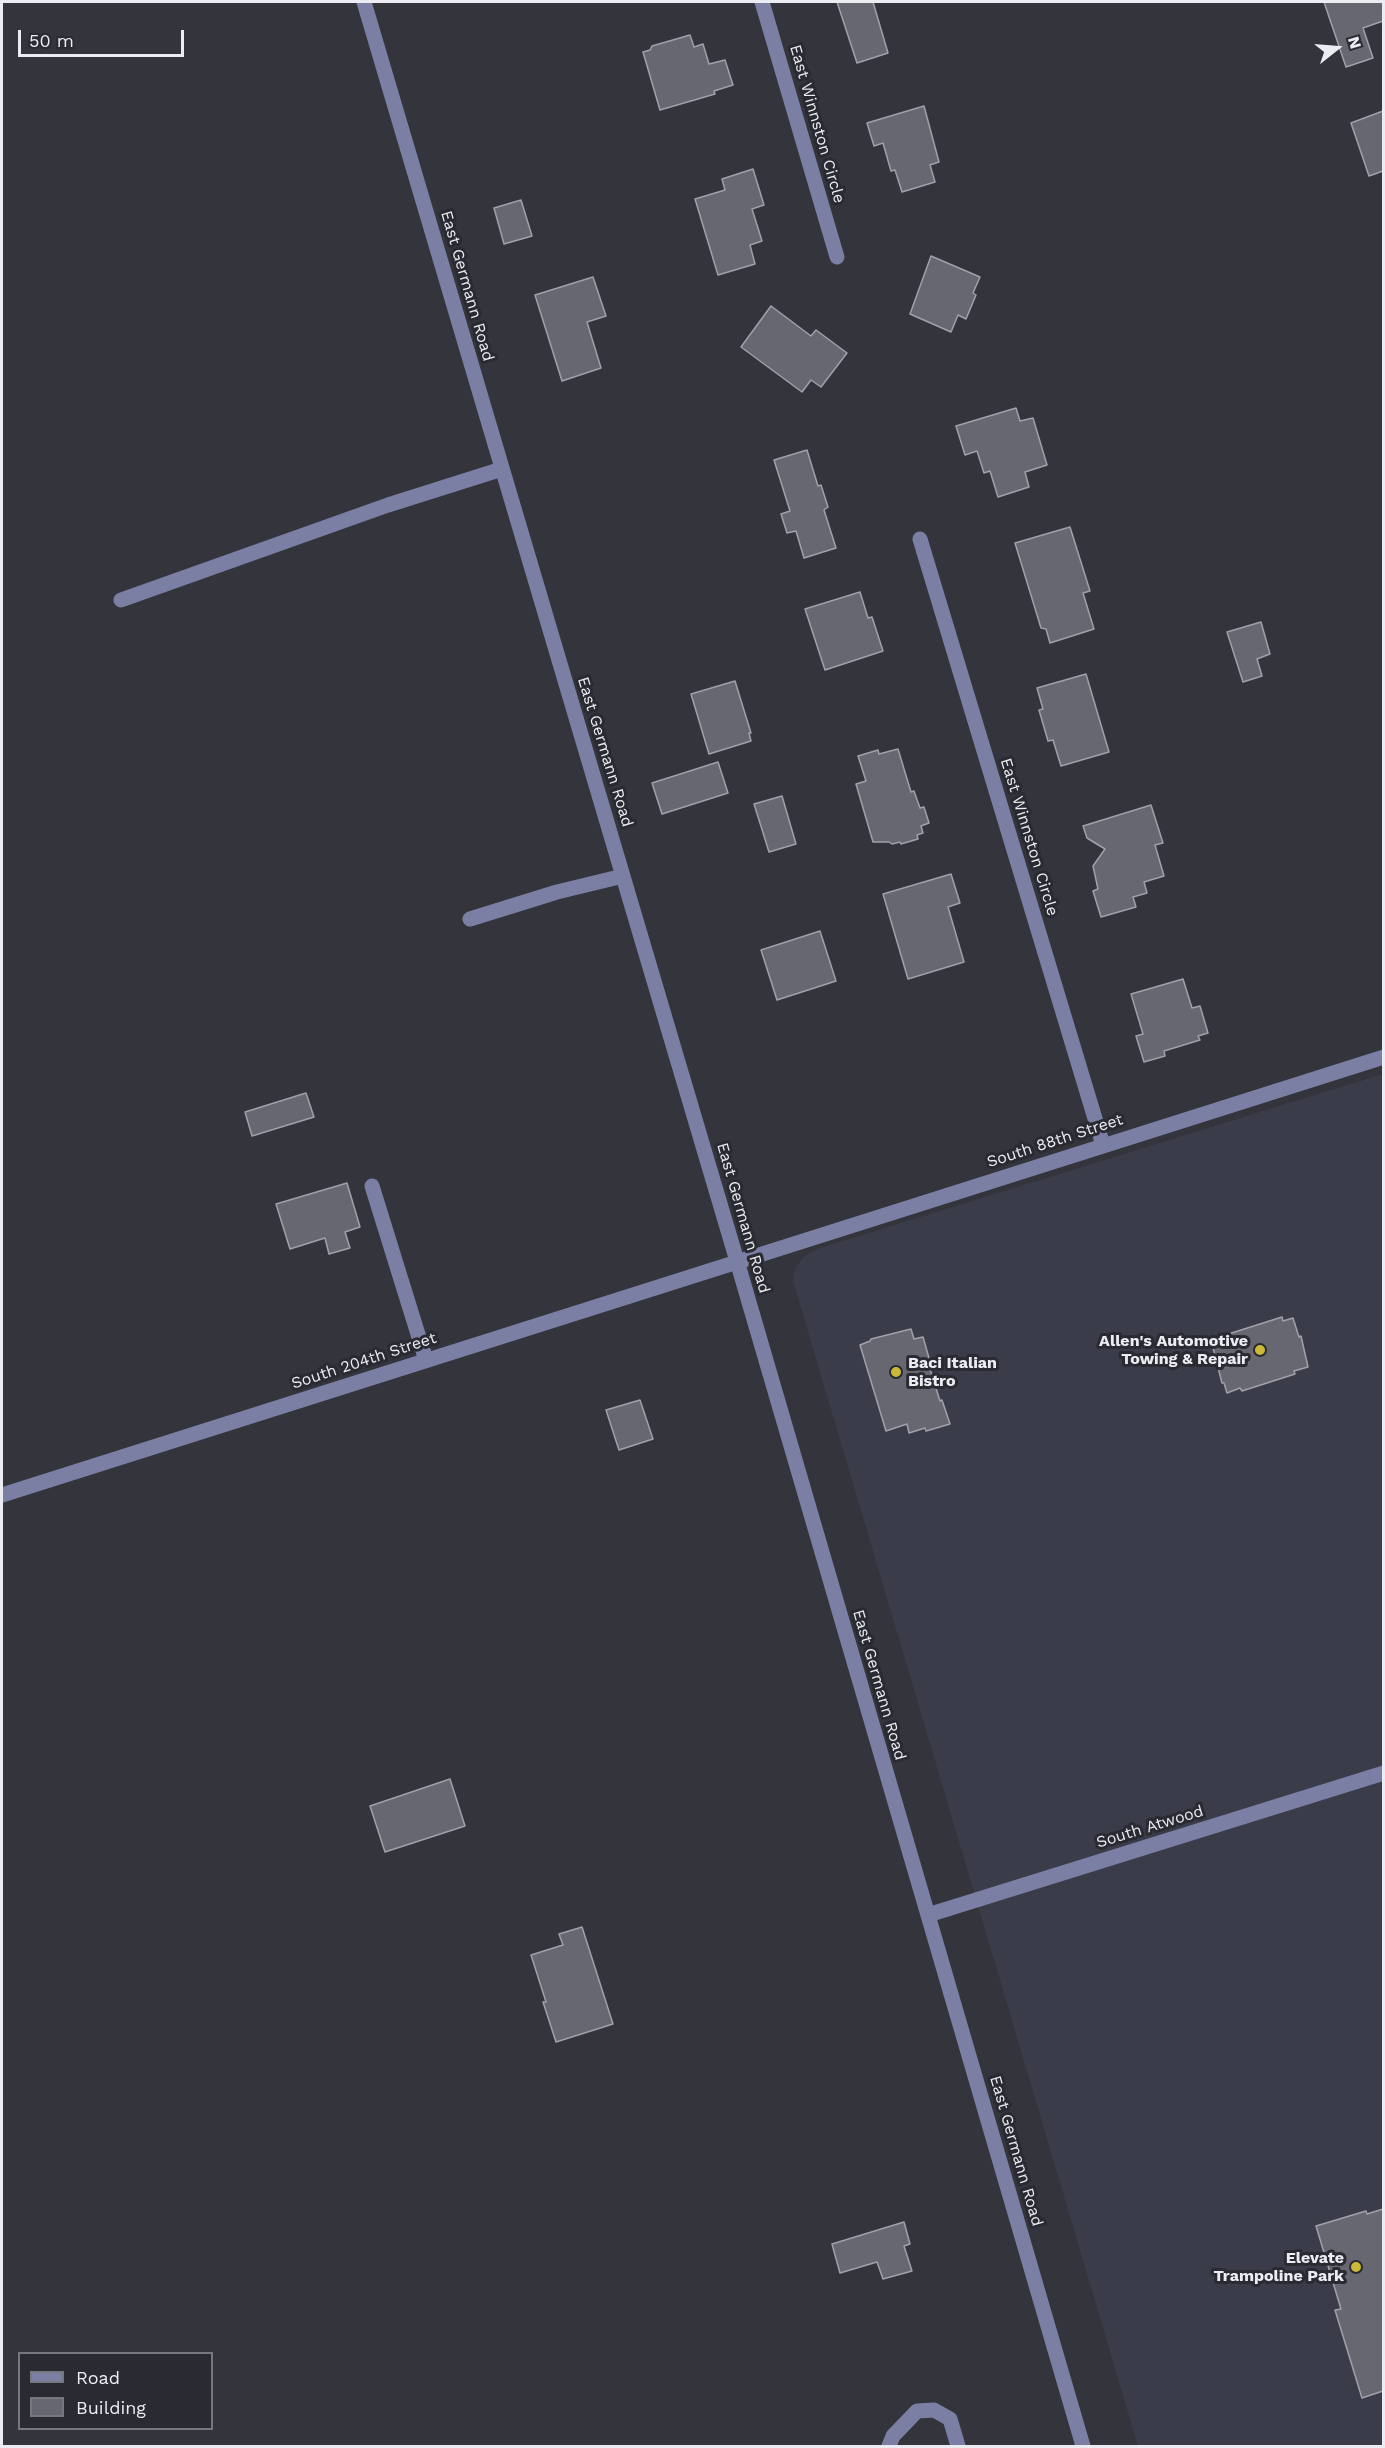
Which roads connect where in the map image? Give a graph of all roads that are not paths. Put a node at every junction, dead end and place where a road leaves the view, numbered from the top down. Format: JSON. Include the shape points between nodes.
{"nodes":[{"id":1,"x":364,"y":2,"type":"edge"},
{"id":2,"x":762,"y":2,"type":"edge"},
{"id":3,"x":837,"y":257,"type":"dead end"},
{"id":4,"x":502,"y":469,"type":"junction"},
{"id":5,"x":920,"y":539,"type":"dead end"},
{"id":6,"x":121,"y":600,"type":"dead end"},
{"id":7,"x":623,"y":876,"type":"junction"},
{"id":8,"x":470,"y":920,"type":"dead end"},
{"id":9,"x":1383,"y":1057,"type":"edge"},
{"id":10,"x":1103,"y":1145,"type":"junction"},
{"id":11,"x":372,"y":1186,"type":"dead end"},
{"id":12,"x":737,"y":1261,"type":"junction"},
{"id":13,"x":426,"y":1360,"type":"junction"},
{"id":14,"x":2,"y":1495,"type":"edge"},
{"id":15,"x":1383,"y":1773,"type":"edge"},
{"id":16,"x":928,"y":1915,"type":"junction"},
{"id":17,"x":890,"y":2446,"type":"edge"},
{"id":18,"x":958,"y":2446,"type":"edge"},
{"id":19,"x":1083,"y":2446,"type":"edge"}],
"edges":[{"from":1,"to":4,"type":"street","name":"East Germann Road"},
{"from":2,"to":3,"type":"street","name":"East Winnston Circle"},
{"from":4,"to":6,"type":"street","via":[[388,505]]},
{"from":4,"to":7,"type":"street","name":"East Germann Road"},
{"from":5,"to":10,"type":"street","name":"East Winnston Circle"},
{"from":7,"to":8,"type":"street"},
{"from":7,"to":12,"type":"street","name":"East Germann Road"},
{"from":9,"to":10,"type":"street","name":"South 88th Street"},
{"from":10,"to":12,"type":"street","name":"South 88th Street"},
{"from":11,"to":13,"type":"street"},
{"from":12,"to":13,"type":"street","name":"South 204th Street"},
{"from":12,"to":16,"type":"street","name":"East Germann Road"},
{"from":13,"to":14,"type":"street","name":"South 204th Street"},
{"from":15,"to":16,"type":"street","name":"South Atwood"},
{"from":16,"to":19,"type":"street","name":"East Germann Road"},
{"from":17,"to":18,"type":"street","via":[[893,2436],[918,2411],[934,2410],[950,2419]]}]}
